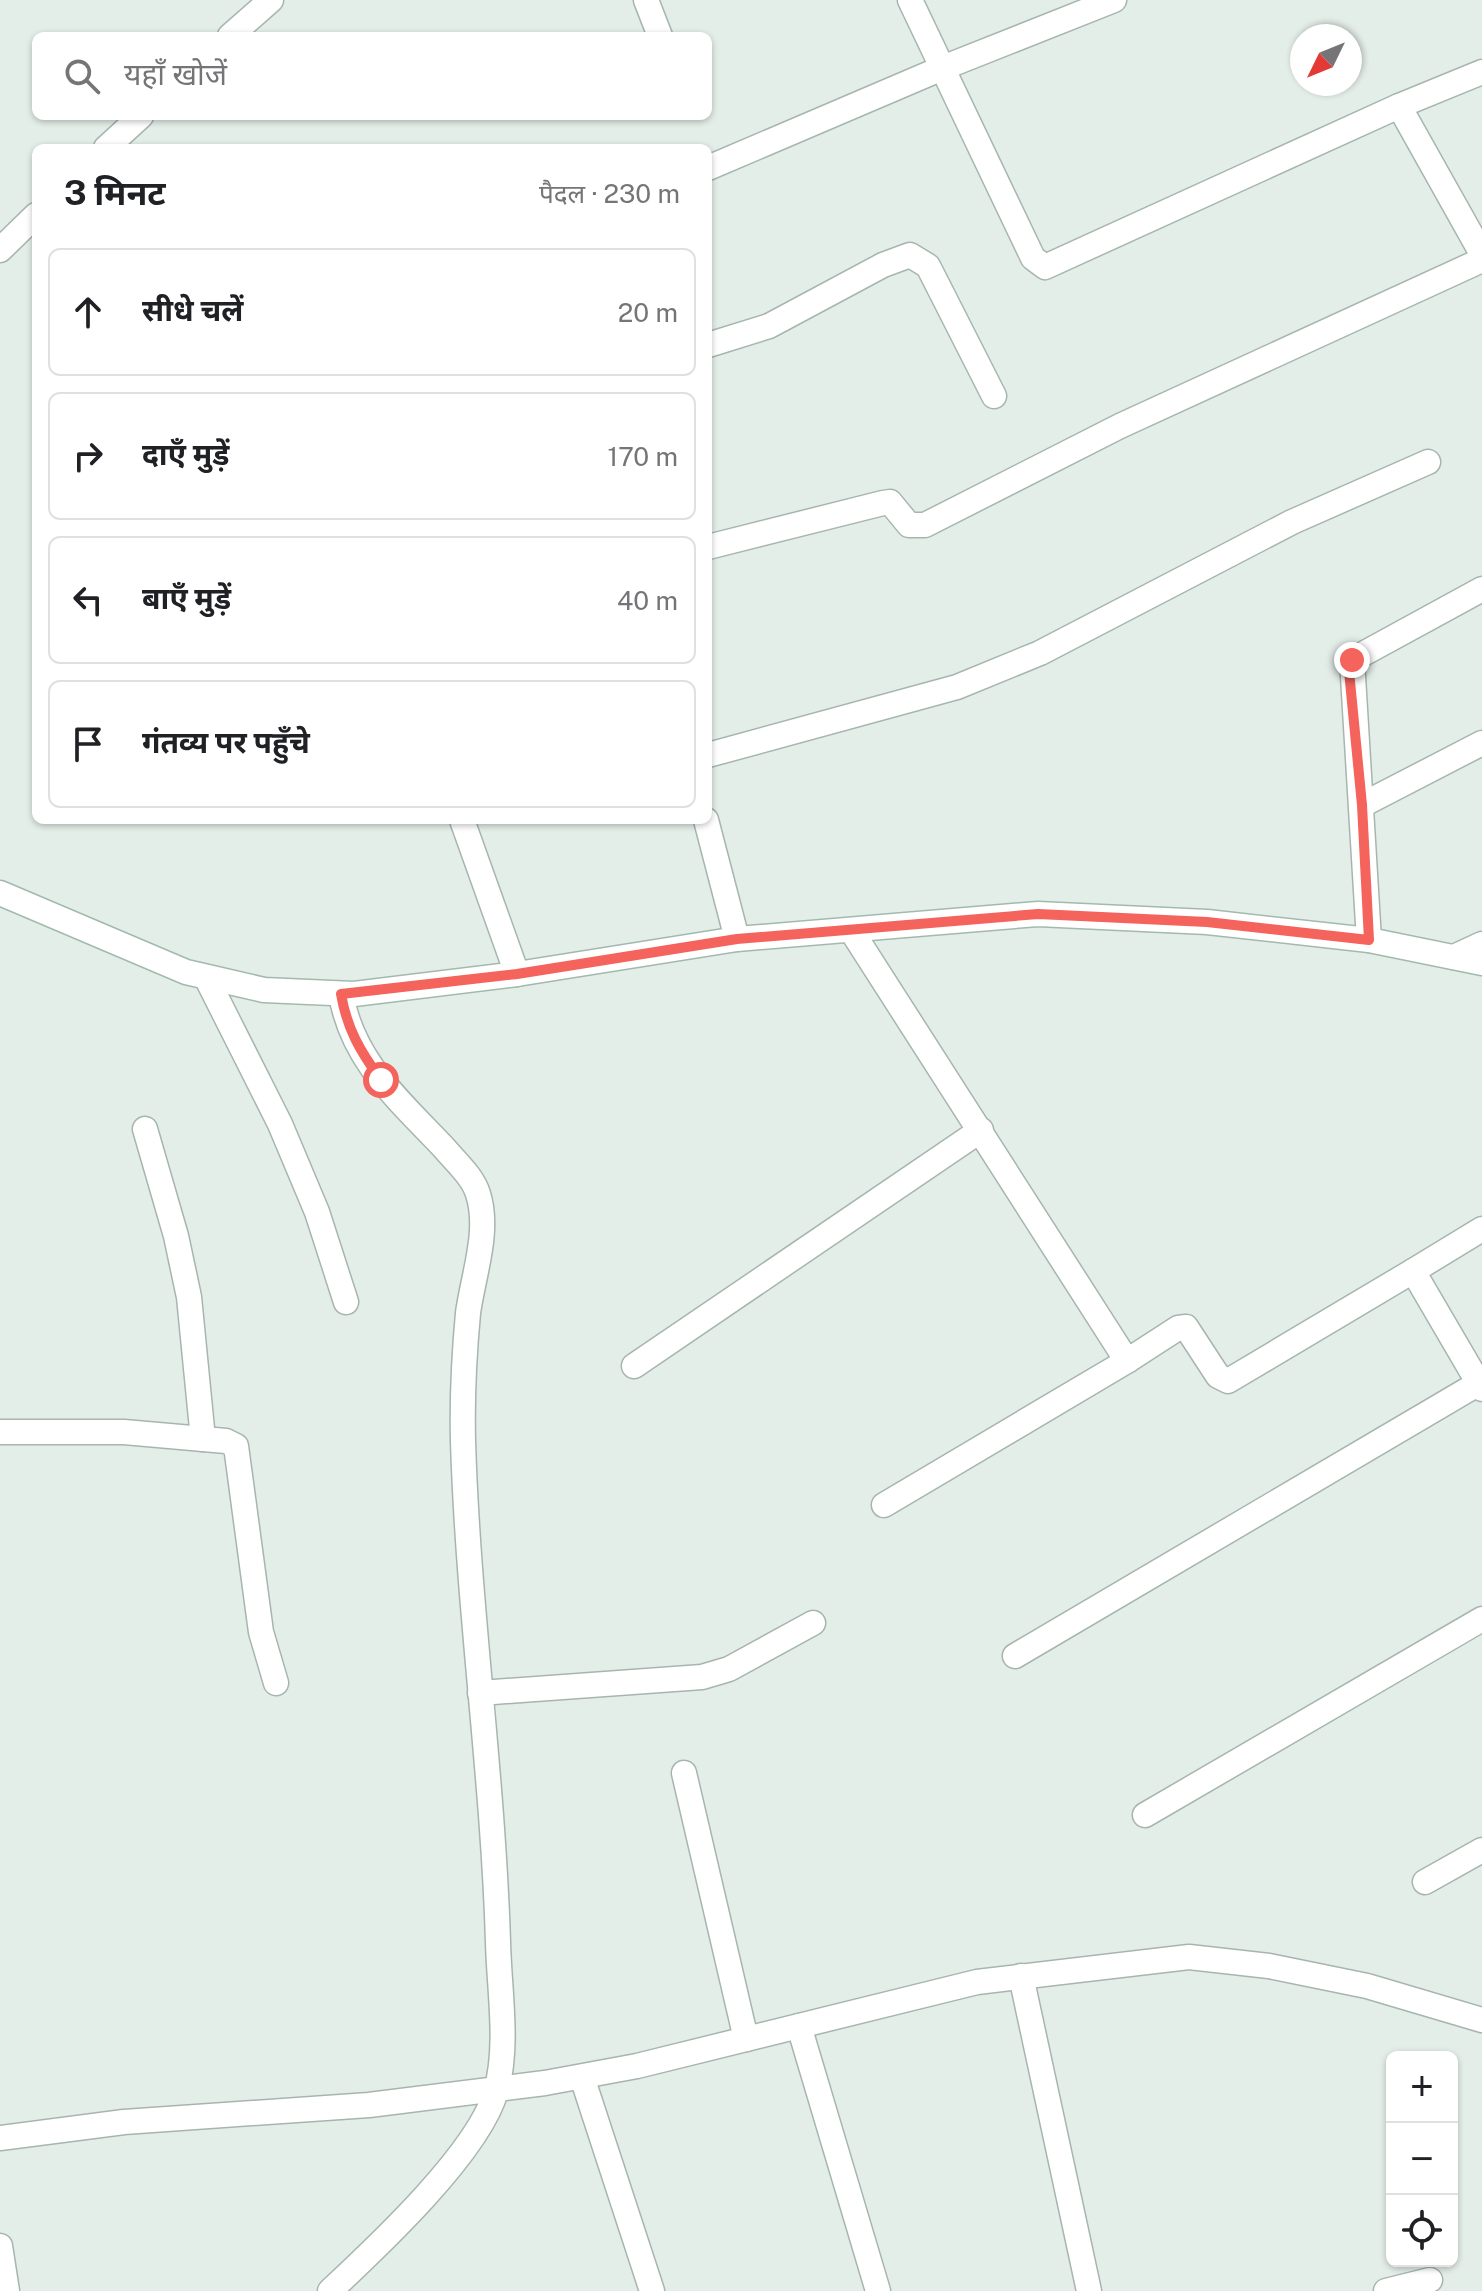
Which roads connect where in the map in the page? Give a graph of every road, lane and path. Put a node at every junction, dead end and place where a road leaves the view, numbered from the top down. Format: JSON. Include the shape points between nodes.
{"nodes":[{"id":1,"x":271,"y":0,"type":"edge"},
{"id":2,"x":646,"y":0,"type":"edge"},
{"id":3,"x":910,"y":0,"type":"edge"},
{"id":4,"x":1114,"y":0,"type":"edge"},
{"id":5,"x":235,"y":32,"type":"edge"},
{"id":6,"x":658,"y":32,"type":"edge"},
{"id":7,"x":940,"y":69,"type":"junction"},
{"id":8,"x":1482,"y":72,"type":"edge"},
{"id":9,"x":1399,"y":106,"type":"junction"},
{"id":10,"x":137,"y":120,"type":"edge"},
{"id":11,"x":110,"y":144,"type":"edge"},
{"id":12,"x":712,"y":166,"type":"edge"},
{"id":13,"x":32,"y":219,"type":"edge"},
{"id":14,"x":0,"y":250,"type":"edge"},
{"id":15,"x":1482,"y":257,"type":"edge"},
{"id":16,"x":712,"y":344,"type":"edge"},
{"id":17,"x":994,"y":396,"type":"dead end"},
{"id":18,"x":1428,"y":462,"type":"dead end"},
{"id":19,"x":712,"y":546,"type":"edge"},
{"id":20,"x":1482,"y":589,"type":"edge"},
{"id":21,"x":1482,"y":743,"type":"edge"},
{"id":22,"x":712,"y":754,"type":"edge"},
{"id":23,"x":1362,"y":805,"type":"junction"},
{"id":24,"x":463,"y":824,"type":"edge"},
{"id":25,"x":707,"y":824,"type":"edge"},
{"id":26,"x":0,"y":893,"type":"edge"},
{"id":27,"x":851,"y":930,"type":"junction"},
{"id":28,"x":737,"y":939,"type":"junction"},
{"id":29,"x":1369,"y":940,"type":"junction"},
{"id":30,"x":1482,"y":944,"type":"edge"},
{"id":31,"x":1454,"y":957,"type":"junction"},
{"id":32,"x":1482,"y":963,"type":"edge"},
{"id":33,"x":517,"y":974,"type":"junction"},
{"id":34,"x":206,"y":977,"type":"junction"},
{"id":35,"x":341,"y":994,"type":"junction"},
{"id":36,"x":145,"y":1129,"type":"dead end"},
{"id":37,"x":981,"y":1130,"type":"junction"},
{"id":38,"x":1482,"y":1229,"type":"edge"},
{"id":39,"x":1413,"y":1271,"type":"junction"},
{"id":40,"x":346,"y":1302,"type":"dead end"},
{"id":41,"x":1127,"y":1361,"type":"junction"},
{"id":42,"x":634,"y":1366,"type":"dead end"},
{"id":43,"x":1480,"y":1386,"type":"edge"},
{"id":44,"x":0,"y":1432,"type":"edge"},
{"id":45,"x":203,"y":1439,"type":"junction"},
{"id":46,"x":884,"y":1505,"type":"dead end"},
{"id":47,"x":1482,"y":1619,"type":"edge"},
{"id":48,"x":813,"y":1623,"type":"dead end"},
{"id":49,"x":1015,"y":1656,"type":"dead end"},
{"id":50,"x":276,"y":1683,"type":"dead end"},
{"id":51,"x":480,"y":1693,"type":"junction"},
{"id":52,"x":684,"y":1773,"type":"dead end"},
{"id":53,"x":1145,"y":1815,"type":"dead end"},
{"id":54,"x":1482,"y":1850,"type":"edge"},
{"id":55,"x":1425,"y":1882,"type":"dead end"},
{"id":56,"x":1021,"y":1976,"type":"junction"},
{"id":57,"x":1482,"y":2020,"type":"edge"},
{"id":58,"x":799,"y":2026,"type":"junction"},
{"id":59,"x":746,"y":2039,"type":"junction"},
{"id":60,"x":582,"y":2077,"type":"junction"},
{"id":61,"x":497,"y":2090,"type":"junction"},
{"id":62,"x":0,"y":2138,"type":"edge"},
{"id":63,"x":0,"y":2246,"type":"edge"},
{"id":64,"x":1430,"y":2280,"type":"dead end"},
{"id":65,"x":4,"y":2287,"type":"edge"},
{"id":66,"x":330,"y":2291,"type":"edge"},
{"id":67,"x":652,"y":2291,"type":"edge"},
{"id":68,"x":878,"y":2291,"type":"edge"},
{"id":69,"x":1089,"y":2291,"type":"edge"},
{"id":70,"x":1386,"y":2291,"type":"edge"}],
"edges":[{"from":1,"to":5,"type":"street"},
{"from":2,"to":6,"type":"street"},
{"from":3,"to":7,"type":"street"},
{"from":4,"to":7,"type":"street"},
{"from":7,"to":9,"type":"street","via":[[1033,258],[1045,267]]},
{"from":7,"to":12,"type":"street"},
{"from":8,"to":9,"type":"street"},
{"from":9,"to":15,"type":"street"},
{"from":10,"to":11,"type":"street"},
{"from":13,"to":14,"type":"street"},
{"from":15,"to":19,"type":"street","via":[[1120,426],[925,525],[909,525],[895,507],[883,503]]},
{"from":16,"to":17,"type":"street","via":[[769,326],[910,255],[928,266]]},
{"from":18,"to":22,"type":"street","via":[[1292,522],[1040,653],[971,681]]},
{"from":20,"to":23,"type":"street","via":[[1352,660]]},
{"from":21,"to":23,"type":"street"},
{"from":23,"to":29,"type":"street"},
{"from":24,"to":33,"type":"street"},
{"from":25,"to":28,"type":"street"},
{"from":26,"to":34,"type":"street"},
{"from":27,"to":28,"type":"street"},
{"from":27,"to":29,"type":"street","via":[[1038,914],[1207,922]]},
{"from":27,"to":37,"type":"street"},
{"from":28,"to":33,"type":"street"},
{"from":29,"to":31,"type":"street"},
{"from":30,"to":31,"type":"street"},
{"from":31,"to":32,"type":"street"},
{"from":33,"to":35,"type":"street"},
{"from":34,"to":35,"type":"street","via":[[264,990]]},
{"from":34,"to":40,"type":"street","via":[[280,1124],[317,1212]]},
{"from":35,"to":51,"type":"street","via":[[356,1047],[467,1173],[478,1193],[482,1223],[468,1314],[462,1406],[467,1553]]},
{"from":36,"to":45,"type":"street","via":[[189,1297]]},
{"from":37,"to":41,"type":"street"},
{"from":37,"to":42,"type":"street"},
{"from":38,"to":39,"type":"street"},
{"from":39,"to":41,"type":"street","via":[[1228,1381],[1218,1376],[1186,1327]]},
{"from":39,"to":43,"type":"street"},
{"from":41,"to":46,"type":"street"},
{"from":43,"to":49,"type":"street"},
{"from":44,"to":45,"type":"street","via":[[124,1432]]},
{"from":45,"to":50,"type":"street","via":[[231,1442],[239,1453],[261,1632]]},
{"from":47,"to":53,"type":"street"},
{"from":48,"to":51,"type":"street","via":[[729,1669],[702,1677]]},
{"from":51,"to":61,"type":"street","via":[[494,1834],[501,2051]]},
{"from":52,"to":59,"type":"street"},
{"from":54,"to":55,"type":"street"},
{"from":56,"to":57,"type":"street","via":[[1189,1957],[1367,1986]]},
{"from":56,"to":58,"type":"street"},
{"from":56,"to":69,"type":"street"},
{"from":58,"to":59,"type":"street"},
{"from":58,"to":68,"type":"street"},
{"from":59,"to":60,"type":"street"},
{"from":60,"to":61,"type":"street"},
{"from":60,"to":67,"type":"street"},
{"from":61,"to":62,"type":"street","via":[[369,2105],[124,2122]]},
{"from":61,"to":66,"type":"street","via":[[464,2149],[389,2236]]},
{"from":63,"to":65,"type":"street"},
{"from":64,"to":70,"type":"street"}]}
